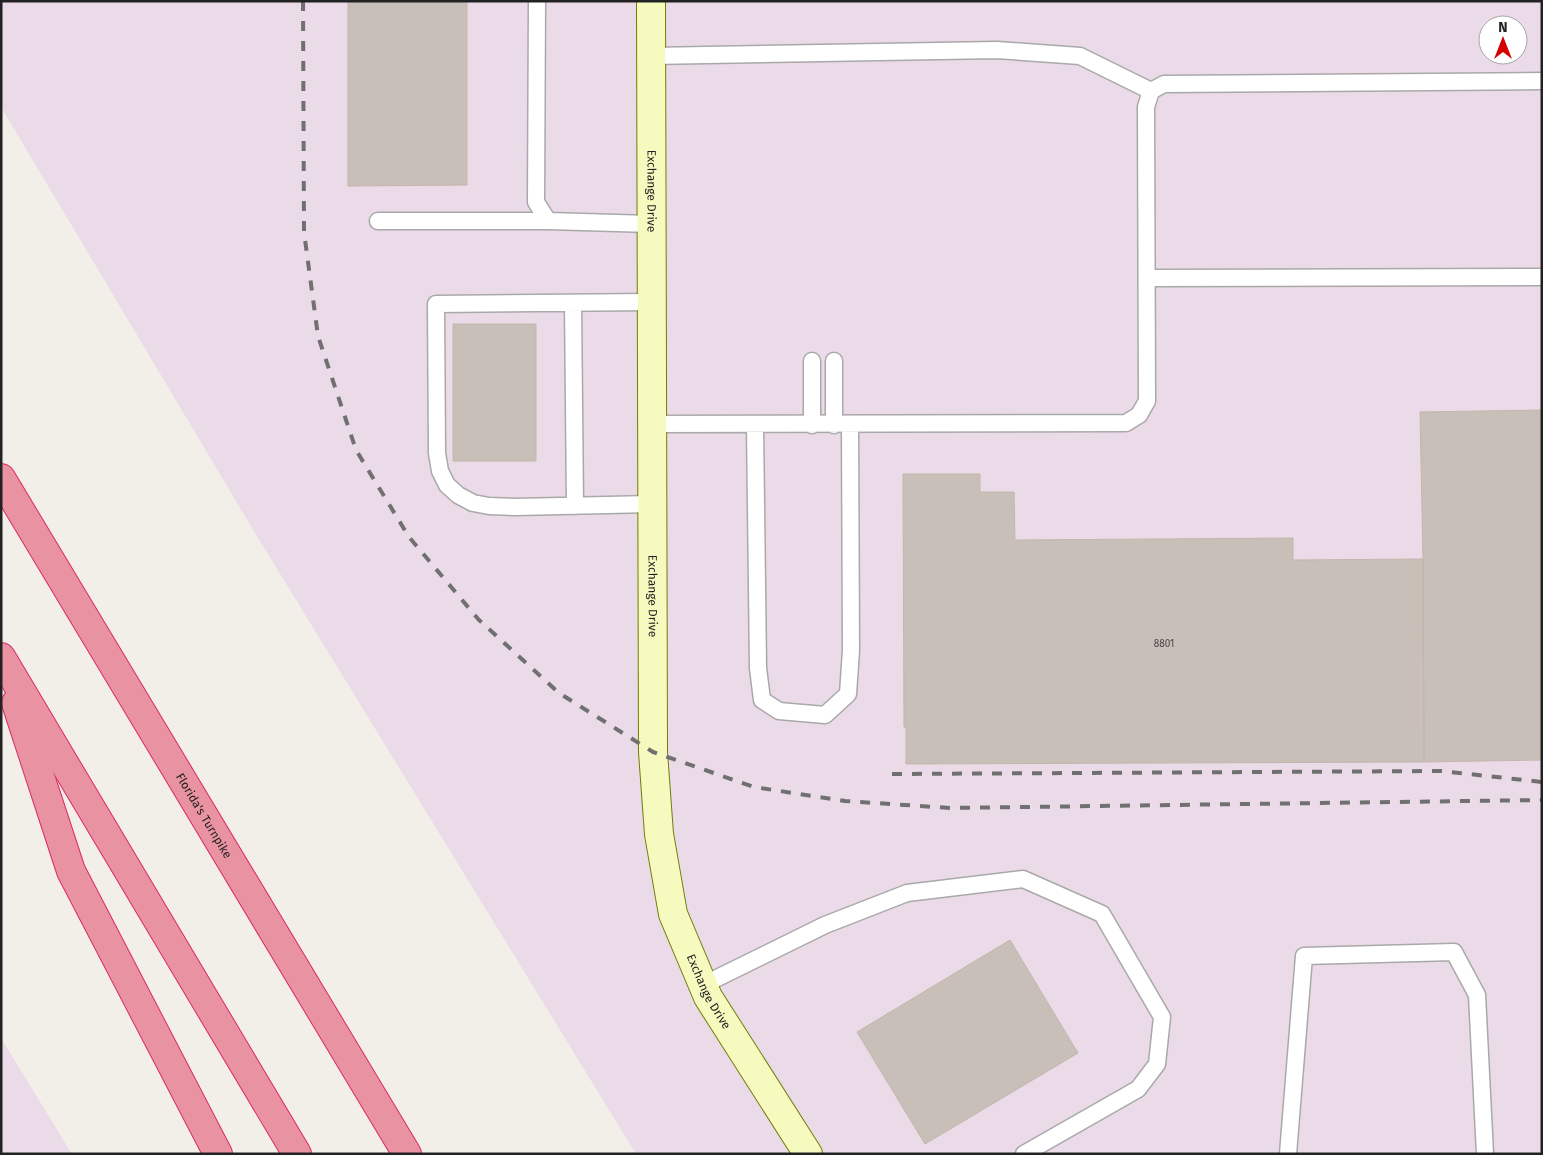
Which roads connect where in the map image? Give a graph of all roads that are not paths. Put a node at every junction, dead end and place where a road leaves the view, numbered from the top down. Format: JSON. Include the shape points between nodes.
{"nodes":[{"id":1,"x":537,"y":1,"type":"edge"},
{"id":2,"x":650,"y":1,"type":"edge"},
{"id":3,"x":651,"y":56,"type":"junction"},
{"id":4,"x":1542,"y":81,"type":"edge"},
{"id":5,"x":1151,"y":91,"type":"junction"},
{"id":6,"x":548,"y":220,"type":"junction"},
{"id":7,"x":378,"y":222,"type":"dead end"},
{"id":8,"x":652,"y":224,"type":"junction"},
{"id":9,"x":1542,"y":276,"type":"edge"},
{"id":10,"x":1147,"y":278,"type":"junction"},
{"id":11,"x":652,"y":302,"type":"junction"},
{"id":12,"x":573,"y":303,"type":"junction"},
{"id":13,"x":812,"y":361,"type":"dead end"},
{"id":14,"x":834,"y":361,"type":"dead end"},
{"id":15,"x":652,"y":424,"type":"junction"},
{"id":16,"x":755,"y":425,"type":"junction"},
{"id":17,"x":812,"y":425,"type":"junction"},
{"id":18,"x":842,"y":425,"type":"junction"},
{"id":19,"x":1,"y":478,"type":"edge"},
{"id":20,"x":652,"y":504,"type":"junction"},
{"id":21,"x":575,"y":506,"type":"junction"},
{"id":22,"x":1,"y":658,"type":"edge"},
{"id":23,"x":703,"y":986,"type":"junction"},
{"id":24,"x":218,"y":1154,"type":"edge"},
{"id":25,"x":297,"y":1154,"type":"edge"},
{"id":26,"x":407,"y":1154,"type":"edge"},
{"id":27,"x":808,"y":1154,"type":"edge"},
{"id":28,"x":1024,"y":1154,"type":"edge"},
{"id":29,"x":1288,"y":1154,"type":"edge"},
{"id":30,"x":1485,"y":1154,"type":"edge"}],
"edges":[{"from":1,"to":6,"type":"lane","via":[[536,202]]},
{"from":2,"to":3,"type":"street","name":"Exchange Drive"},
{"from":3,"to":5,"type":"lane","via":[[997,50],[1080,56]]},
{"from":3,"to":8,"type":"street","name":"Exchange Drive"},
{"from":4,"to":5,"type":"lane","via":[[1164,84]]},
{"from":5,"to":10,"type":"lane","via":[[1146,107]]},
{"from":6,"to":7,"type":"lane"},
{"from":6,"to":8,"type":"lane"},
{"from":8,"to":11,"type":"street","name":"Exchange Drive"},
{"from":9,"to":10,"type":"lane"},
{"from":10,"to":18,"type":"lane","via":[[1147,401],[1139,416],[1126,423]]},
{"from":11,"to":12,"type":"lane"},
{"from":11,"to":15,"type":"street","name":"Exchange Drive"},
{"from":12,"to":21,"type":"lane"},
{"from":12,"to":21,"type":"lane","via":[[436,304],[435,424],[440,471],[447,485],[458,495],[473,503],[489,506]]},
{"from":13,"to":17,"type":"lane"},
{"from":14,"to":18,"type":"lane"},
{"from":15,"to":16,"type":"lane"},
{"from":15,"to":20,"type":"street","name":"Exchange Drive"},
{"from":16,"to":17,"type":"lane"},
{"from":16,"to":18,"type":"lane","via":[[758,668],[762,700],[780,711],[825,715],[848,694],[851,650]]},
{"from":17,"to":18,"type":"lane"},
{"from":19,"to":26,"type":"highway","name":"Florida's Turnpike"},
{"from":20,"to":21,"type":"lane"},
{"from":20,"to":23,"type":"street","name":"Exchange Drive","via":[[653,752],[659,834],[673,914]]},
{"from":22,"to":24,"type":"highway","via":[[71,870]]},
{"from":22,"to":25,"type":"highway"},
{"from":23,"to":27,"type":"street","name":"Exchange Drive"},
{"from":23,"to":28,"type":"lane","via":[[825,925],[908,893],[1023,879],[1102,914],[1162,1017],[1157,1064],[1138,1089]]},
{"from":29,"to":30,"type":"lane","via":[[1304,956],[1454,952],[1477,995]]}]}
